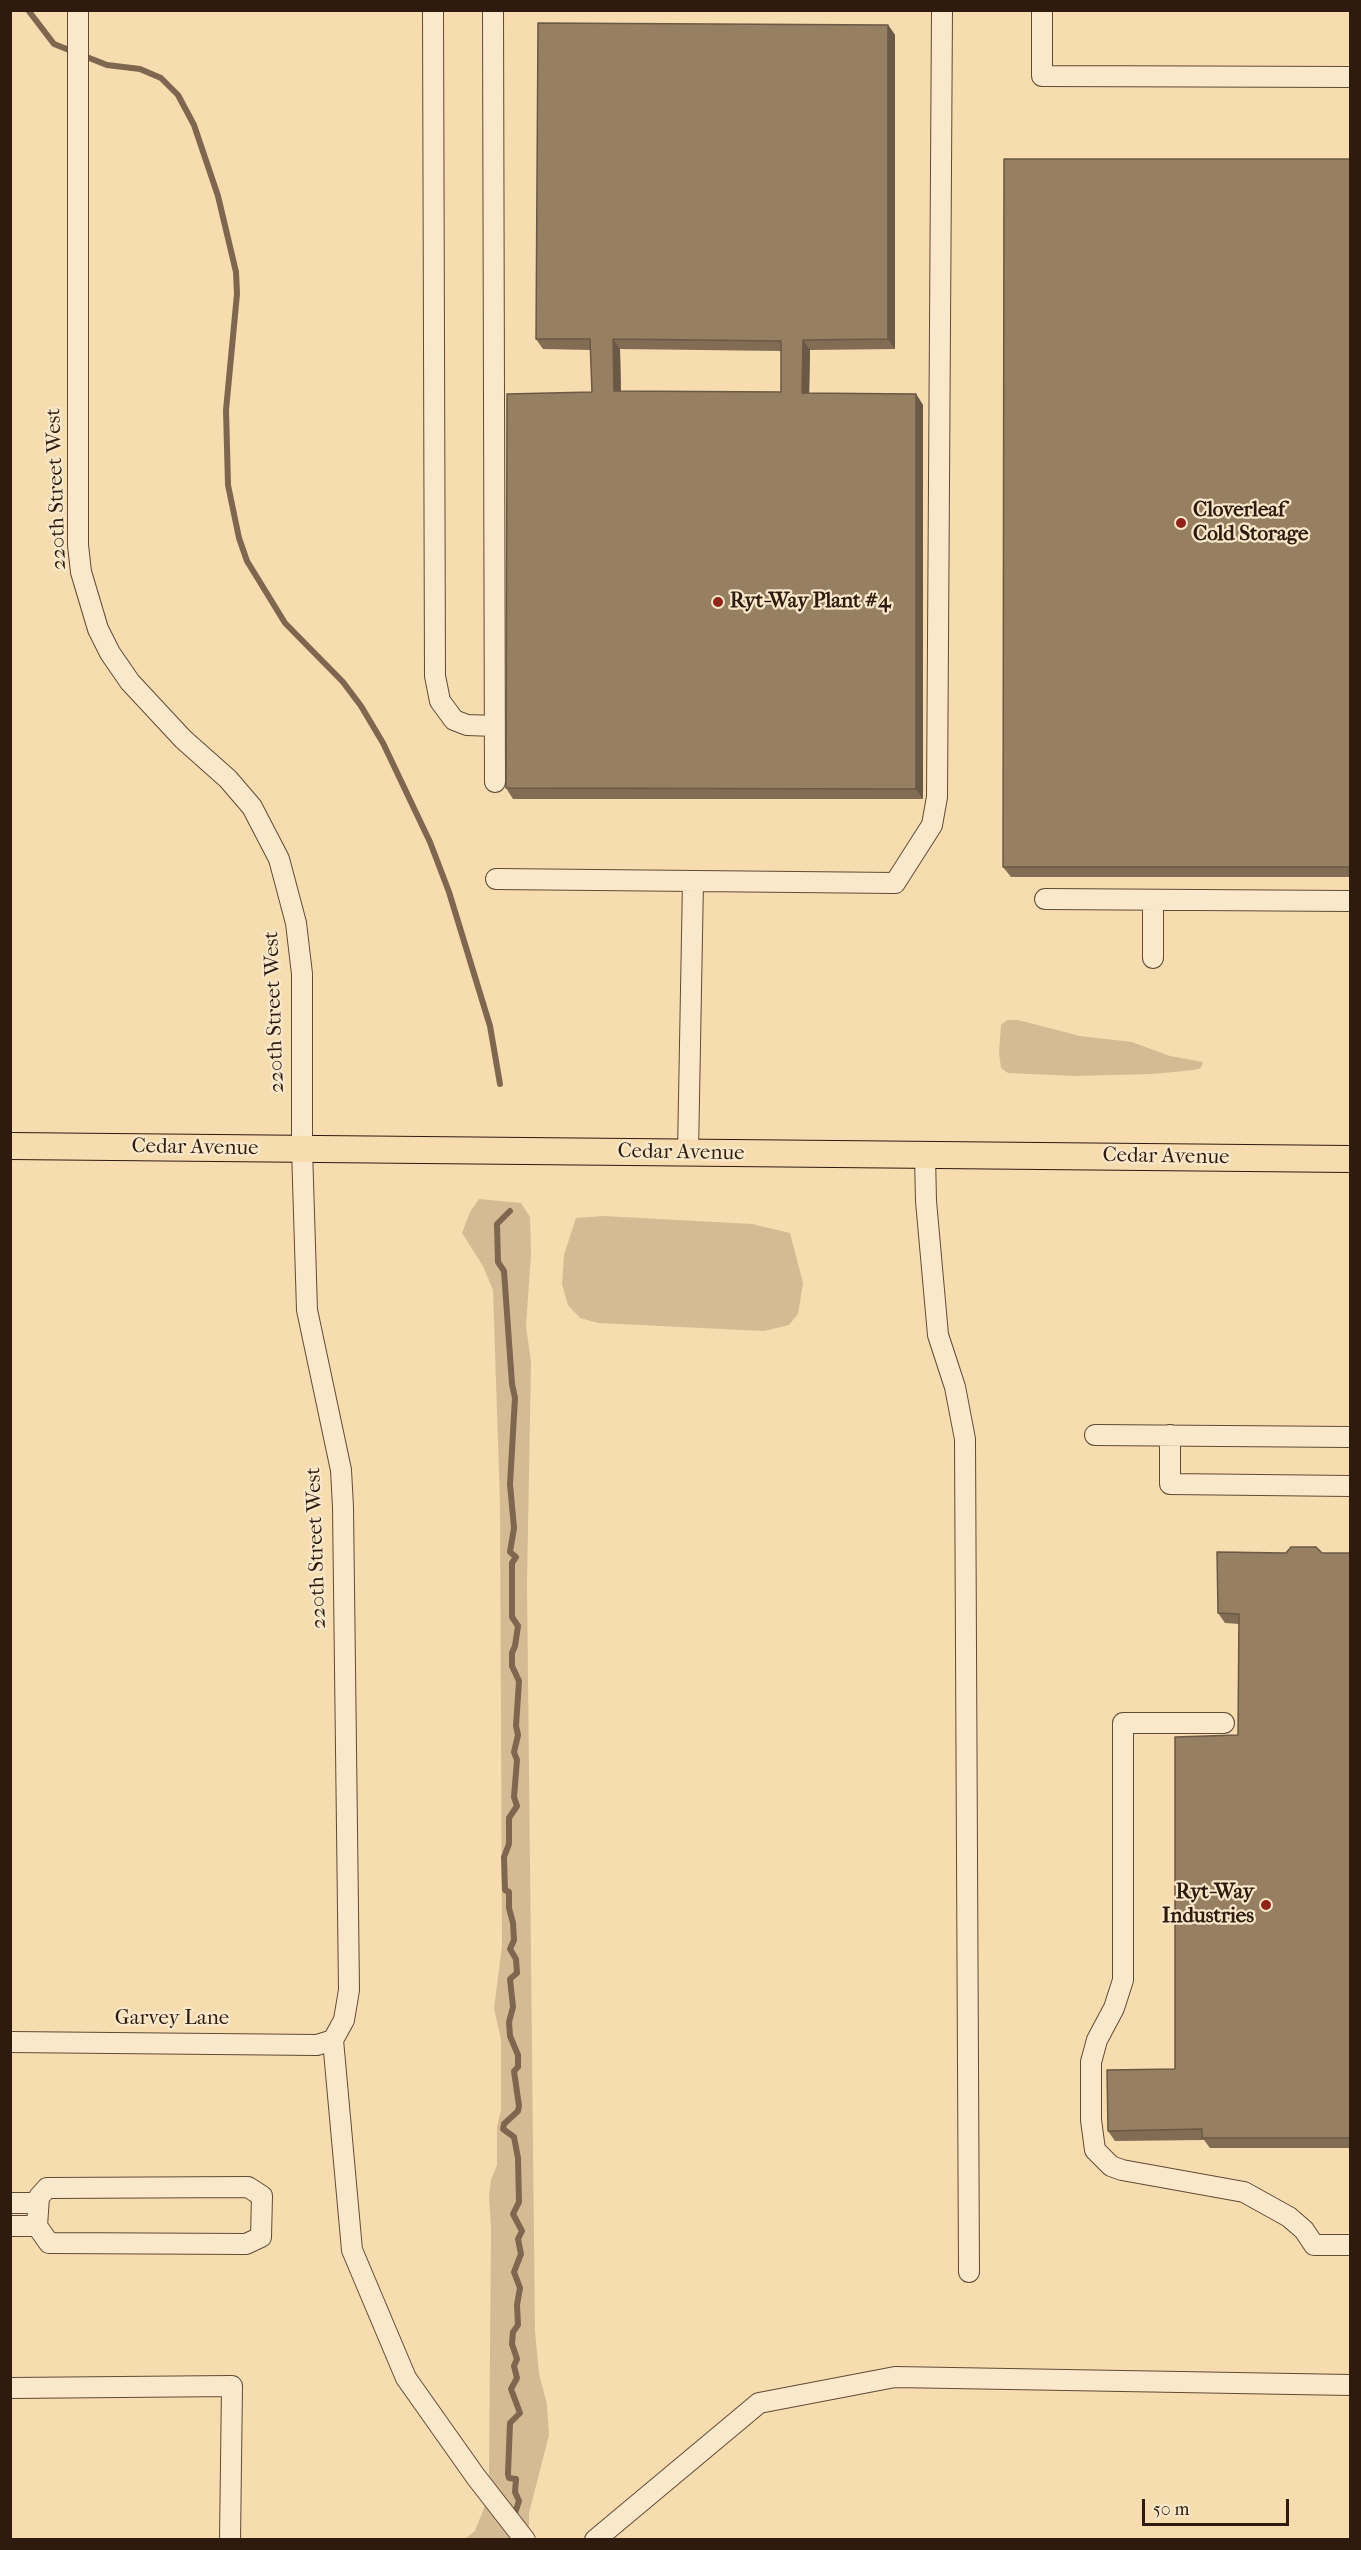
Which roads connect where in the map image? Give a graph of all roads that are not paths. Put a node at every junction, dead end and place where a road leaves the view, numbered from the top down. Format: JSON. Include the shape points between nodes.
{"nodes":[{"id":1,"x":78,"y":10,"type":"edge"},
{"id":2,"x":433,"y":10,"type":"edge"},
{"id":3,"x":493,"y":10,"type":"edge"},
{"id":4,"x":942,"y":10,"type":"edge"},
{"id":5,"x":1042,"y":10,"type":"edge"},
{"id":6,"x":1350,"y":77,"type":"edge"},
{"id":7,"x":495,"y":726,"type":"junction"},
{"id":8,"x":495,"y":782,"type":"dead end"},
{"id":9,"x":496,"y":879,"type":"dead end"},
{"id":10,"x":693,"y":881,"type":"junction"},
{"id":11,"x":1045,"y":899,"type":"dead end"},
{"id":12,"x":1153,"y":900,"type":"junction"},
{"id":13,"x":1350,"y":901,"type":"edge"},
{"id":14,"x":1153,"y":958,"type":"dead end"},
{"id":15,"x":10,"y":1146,"type":"edge"},
{"id":16,"x":302,"y":1149,"type":"junction"},
{"id":17,"x":688,"y":1153,"type":"junction"},
{"id":18,"x":925,"y":1155,"type":"junction"},
{"id":19,"x":1350,"y":1159,"type":"edge"},
{"id":20,"x":1095,"y":1435,"type":"dead end"},
{"id":21,"x":1170,"y":1435,"type":"junction"},
{"id":22,"x":1350,"y":1437,"type":"edge"},
{"id":23,"x":1350,"y":1486,"type":"edge"},
{"id":24,"x":1224,"y":1724,"type":"dead end"},
{"id":25,"x":333,"y":2040,"type":"junction"},
{"id":26,"x":10,"y":2042,"type":"edge"},
{"id":27,"x":10,"y":2204,"type":"edge"},
{"id":28,"x":38,"y":2204,"type":"junction"},
{"id":29,"x":10,"y":2226,"type":"edge"},
{"id":30,"x":37,"y":2226,"type":"junction"},
{"id":31,"x":1350,"y":2245,"type":"edge"},
{"id":32,"x":969,"y":2272,"type":"dead end"},
{"id":33,"x":1350,"y":2385,"type":"edge"},
{"id":34,"x":10,"y":2388,"type":"edge"},
{"id":35,"x":230,"y":2540,"type":"edge"},
{"id":36,"x":525,"y":2540,"type":"edge"},
{"id":37,"x":595,"y":2540,"type":"edge"}],
"edges":[{"from":1,"to":16,"type":"street","name":"220th Street West","via":[[81,572],[98,629],[130,682],[246,800],[279,859],[296,923],[302,974]]},
{"from":2,"to":7,"type":"street","via":[[435,676],[440,701],[454,720],[467,725]]},
{"from":3,"to":7,"type":"street"},
{"from":4,"to":10,"type":"street","via":[[937,785],[932,825],[895,883]]},
{"from":5,"to":6,"type":"street","via":[[1042,76]]},
{"from":7,"to":8,"type":"street"},
{"from":9,"to":10,"type":"street"},
{"from":10,"to":17,"type":"street"},
{"from":11,"to":12,"type":"street"},
{"from":12,"to":13,"type":"street"},
{"from":12,"to":14,"type":"street"},
{"from":15,"to":16,"type":"main road","name":"Cedar Avenue"},
{"from":16,"to":17,"type":"main road","name":"Cedar Avenue"},
{"from":16,"to":25,"type":"street","name":"220th Street West","via":[[307,1310],[339,1460],[343,1507],[349,1990],[344,2020]]},
{"from":17,"to":18,"type":"main road","name":"Cedar Avenue"},
{"from":18,"to":19,"type":"main road","name":"Cedar Avenue"},
{"from":18,"to":32,"type":"street","via":[[938,1335],[955,1387],[965,1439]]},
{"from":20,"to":21,"type":"street"},
{"from":21,"to":22,"type":"street"},
{"from":21,"to":23,"type":"street","via":[[1170,1484]]},
{"from":24,"to":31,"type":"street","via":[[1123,1723],[1123,1980],[1091,2062],[1095,2150],[1111,2166],[1122,2170],[1250,2195],[1289,2217],[1314,2245]]},
{"from":25,"to":26,"type":"street","name":"Garvey Lane","via":[[317,2044]]},
{"from":25,"to":36,"type":"street","via":[[352,2250],[406,2378]]},
{"from":27,"to":28,"type":"street"},
{"from":28,"to":30,"type":"street"},
{"from":28,"to":30,"type":"street","via":[[47,2188],[248,2187],[262,2196],[261,2237],[246,2244],[49,2243]]},
{"from":29,"to":30,"type":"street"},
{"from":33,"to":37,"type":"street","via":[[895,2377],[759,2403]]},
{"from":34,"to":35,"type":"street","via":[[232,2386]]}]}
